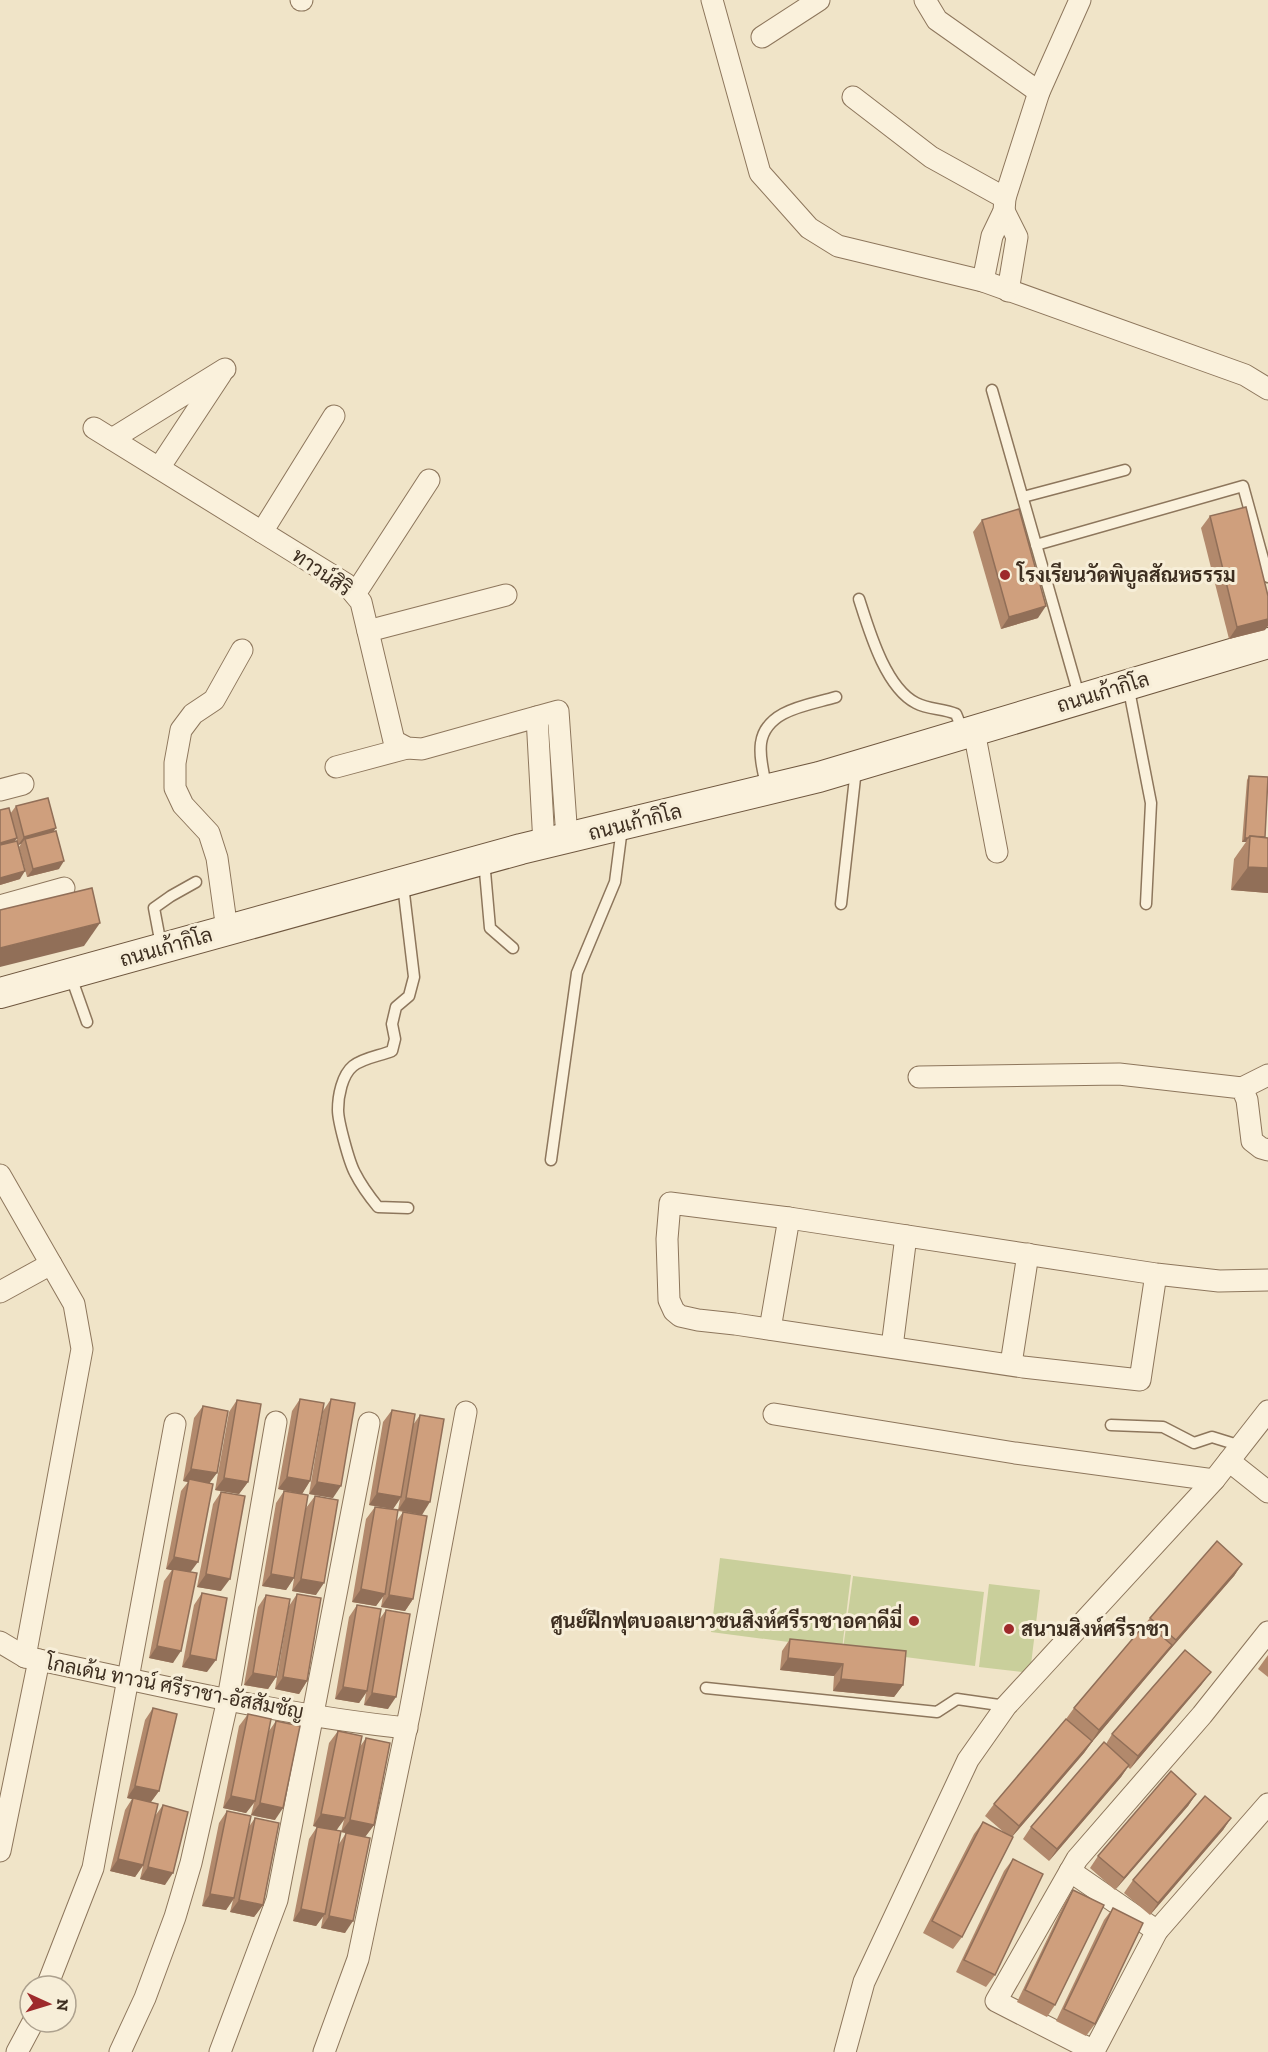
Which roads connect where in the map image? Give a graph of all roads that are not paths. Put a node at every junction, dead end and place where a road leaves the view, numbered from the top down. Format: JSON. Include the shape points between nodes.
{"nodes":[{"id":1,"x":712,"y":0,"type":"edge"},
{"id":2,"x":925,"y":0,"type":"edge"},
{"id":3,"x":945,"y":0,"type":"edge"},
{"id":4,"x":1080,"y":0,"type":"edge"},
{"id":5,"x":810,"y":2,"type":"edge"},
{"id":6,"x":937,"y":20,"type":"junction"},
{"id":7,"x":762,"y":37,"type":"dead end"},
{"id":8,"x":1039,"y":92,"type":"junction"},
{"id":9,"x":853,"y":98,"type":"dead end"},
{"id":10,"x":1005,"y":204,"type":"junction"},
{"id":11,"x":983,"y":281,"type":"junction"},
{"id":12,"x":1008,"y":291,"type":"junction"},
{"id":13,"x":1268,"y":389,"type":"edge"},
{"id":14,"x":992,"y":390,"type":"dead end"},
{"id":15,"x":334,"y":416,"type":"dead end"},
{"id":16,"x":159,"y":468,"type":"junction"},
{"id":17,"x":1125,"y":470,"type":"dead end"},
{"id":18,"x":429,"y":480,"type":"dead end"},
{"id":19,"x":1023,"y":497,"type":"junction"},
{"id":20,"x":262,"y":532,"type":"junction"},
{"id":21,"x":1036,"y":545,"type":"junction"},
{"id":22,"x":1268,"y":577,"type":"edge"},
{"id":23,"x":355,"y":594,"type":"junction"},
{"id":24,"x":506,"y":595,"type":"dead end"},
{"id":25,"x":859,"y":599,"type":"dead end"},
{"id":26,"x":368,"y":632,"type":"junction"},
{"id":27,"x":1268,"y":643,"type":"edge"},
{"id":28,"x":242,"y":650,"type":"dead end"},
{"id":29,"x":1128,"y":685,"type":"junction"},
{"id":30,"x":836,"y":697,"type":"dead end"},
{"id":31,"x":1080,"y":699,"type":"junction"},
{"id":32,"x":537,"y":717,"type":"junction"},
{"id":33,"x":969,"y":732,"type":"junction"},
{"id":34,"x":406,"y":748,"type":"junction"},
{"id":35,"x":856,"y":766,"type":"junction"},
{"id":36,"x":336,"y":767,"type":"dead end"},
{"id":37,"x":23,"y":784,"type":"dead end"},
{"id":38,"x":767,"y":789,"type":"junction"},
{"id":39,"x":0,"y":790,"type":"edge"},
{"id":40,"x":622,"y":825,"type":"junction"},
{"id":41,"x":555,"y":841,"type":"junction"},
{"id":42,"x":997,"y":852,"type":"dead end"},
{"id":43,"x":483,"y":860,"type":"junction"},
{"id":44,"x":196,"y":882,"type":"dead end"},
{"id":45,"x":403,"y":882,"type":"junction"},
{"id":46,"x":64,"y":888,"type":"dead end"},
{"id":47,"x":841,"y":904,"type":"dead end"},
{"id":48,"x":1146,"y":904,"type":"dead end"},
{"id":49,"x":0,"y":906,"type":"edge"},
{"id":50,"x":227,"y":930,"type":"junction"},
{"id":51,"x":162,"y":948,"type":"junction"},
{"id":52,"x":513,"y":948,"type":"dead end"},
{"id":53,"x":70,"y":974,"type":"junction"},
{"id":54,"x":0,"y":993,"type":"edge"},
{"id":55,"x":87,"y":1022,"type":"dead end"},
{"id":56,"x":1268,"y":1076,"type":"edge"},
{"id":57,"x":919,"y":1077,"type":"dead end"},
{"id":58,"x":1242,"y":1088,"type":"junction"},
{"id":59,"x":1268,"y":1150,"type":"edge"},
{"id":60,"x":551,"y":1160,"type":"dead end"},
{"id":61,"x":0,"y":1175,"type":"edge"},
{"id":62,"x":408,"y":1208,"type":"dead end"},
{"id":63,"x":789,"y":1218,"type":"junction"},
{"id":64,"x":906,"y":1236,"type":"junction"},
{"id":65,"x":1028,"y":1254,"type":"junction"},
{"id":66,"x":51,"y":1264,"type":"junction"},
{"id":67,"x":1156,"y":1274,"type":"junction"},
{"id":68,"x":1268,"y":1280,"type":"edge"},
{"id":69,"x":1220,"y":1281,"type":"junction"},
{"id":70,"x":0,"y":1292,"type":"edge"},
{"id":71,"x":1268,"y":1296,"type":"edge"},
{"id":72,"x":770,"y":1329,"type":"junction"},
{"id":73,"x":892,"y":1347,"type":"junction"},
{"id":74,"x":1011,"y":1364,"type":"junction"},
{"id":75,"x":1268,"y":1411,"type":"edge"},
{"id":76,"x":466,"y":1412,"type":"dead end"},
{"id":77,"x":774,"y":1414,"type":"dead end"},
{"id":78,"x":276,"y":1422,"type":"dead end"},
{"id":79,"x":369,"y":1423,"type":"dead end"},
{"id":80,"x":176,"y":1424,"type":"dead end"},
{"id":81,"x":1111,"y":1425,"type":"dead end"},
{"id":82,"x":1235,"y":1454,"type":"junction"},
{"id":83,"x":1214,"y":1480,"type":"junction"},
{"id":84,"x":1268,"y":1492,"type":"edge"},
{"id":85,"x":1268,"y":1632,"type":"edge"},
{"id":86,"x":0,"y":1642,"type":"edge"},
{"id":87,"x":32,"y":1658,"type":"junction"},
{"id":88,"x":129,"y":1678,"type":"junction"},
{"id":89,"x":705,"y":1688,"type":"dead end"},
{"id":90,"x":228,"y":1699,"type":"junction"},
{"id":91,"x":1006,"y":1706,"type":"junction"},
{"id":92,"x":313,"y":1715,"type":"junction"},
{"id":93,"x":406,"y":1728,"type":"junction"},
{"id":94,"x":1268,"y":1804,"type":"edge"},
{"id":95,"x":0,"y":1851,"type":"edge"},
{"id":96,"x":1070,"y":1871,"type":"junction"},
{"id":97,"x":1157,"y":1931,"type":"junction"},
{"id":98,"x":52,"y":1974,"type":"edge"},
{"id":99,"x":27,"y":2034,"type":"edge"},
{"id":100,"x":18,"y":2052,"type":"edge"},
{"id":101,"x":120,"y":2052,"type":"edge"},
{"id":102,"x":220,"y":2052,"type":"edge"},
{"id":103,"x":324,"y":2052,"type":"edge"},
{"id":104,"x":845,"y":2052,"type":"edge"}],
"edges":[{"from":1,"to":11,"type":"street","via":[[760,172],[809,228],[838,246]]},
{"from":2,"to":6,"type":"street"},
{"from":3,"to":6,"type":"street"},
{"from":4,"to":8,"type":"street"},
{"from":5,"to":7,"type":"street"},
{"from":6,"to":8,"type":"street"},
{"from":8,"to":10,"type":"street"},
{"from":9,"to":10,"type":"street","via":[[931,157]]},
{"from":10,"to":11,"type":"street","via":[[992,236]]},
{"from":10,"to":12,"type":"street","via":[[1017,237]]},
{"from":11,"to":12,"type":"street"},
{"from":12,"to":13,"type":"street","via":[[1245,375]]},
{"from":14,"to":19,"type":"lane"},
{"from":15,"to":20,"type":"street"},
{"from":16,"to":16,"type":"street","name":"ทาวน์สิริ","via":[[103,434],[225,369]]},
{"from":16,"to":20,"type":"street","name":"ทาวน์สิริ"},
{"from":17,"to":19,"type":"lane"},
{"from":18,"to":23,"type":"street"},
{"from":19,"to":21,"type":"lane"},
{"from":20,"to":23,"type":"street","name":"ทาวน์สิริ","via":[[346,584]]},
{"from":21,"to":22,"type":"lane","via":[[1243,486]]},
{"from":21,"to":31,"type":"lane"},
{"from":23,"to":26,"type":"street","name":"ทาวน์สิริ","via":[[362,602]]},
{"from":24,"to":26,"type":"street"},
{"from":25,"to":33,"type":"lane","via":[[871,639],[893,681],[915,703],[957,714]]},
{"from":26,"to":34,"type":"street","name":"ทาวน์สิริ","via":[[394,741]]},
{"from":27,"to":29,"type":"main road","name":"ถนนเก้ากิโล"},
{"from":28,"to":50,"type":"street","via":[[214,700],[193,714],[181,730],[175,763],[179,796],[208,833],[217,858]]},
{"from":29,"to":31,"type":"main road","name":"ถนนเก้ากิโล"},
{"from":29,"to":48,"type":"lane","via":[[1151,803]]},
{"from":30,"to":38,"type":"lane","via":[[782,713],[770,723],[761,741]]},
{"from":31,"to":33,"type":"main road","name":"ถนนเก้ากิโล"},
{"from":32,"to":34,"type":"street","via":[[422,749]]},
{"from":32,"to":41,"type":"street"},
{"from":32,"to":41,"type":"street","via":[[558,711]]},
{"from":33,"to":35,"type":"main road","name":"ถนนเก้ากิโล"},
{"from":33,"to":42,"type":"street"},
{"from":34,"to":36,"type":"street"},
{"from":35,"to":38,"type":"main road","name":"ถนนเก้ากิโล"},
{"from":35,"to":47,"type":"lane"},
{"from":37,"to":39,"type":"street"},
{"from":38,"to":40,"type":"main road","name":"ถนนเก้ากิโล"},
{"from":40,"to":41,"type":"main road","name":"ถนนเก้ากิโล"},
{"from":40,"to":60,"type":"lane","via":[[615,882],[577,973]]},
{"from":41,"to":43,"type":"main road","name":"ถนนเก้ากิโล"},
{"from":43,"to":45,"type":"main road","name":"ถนนเก้ากิโล"},
{"from":43,"to":52,"type":"lane","via":[[490,928]]},
{"from":44,"to":51,"type":"lane","via":[[154,908]]},
{"from":45,"to":50,"type":"main road","name":"ถนนเก้ากิโล"},
{"from":45,"to":62,"type":"lane","via":[[414,977],[409,996],[396,1007],[392,1051],[352,1067],[343,1084],[338,1111],[353,1170],[364,1190],[378,1207]]},
{"from":46,"to":49,"type":"street"},
{"from":50,"to":51,"type":"main road","name":"ถนนเก้ากิโล"},
{"from":51,"to":53,"type":"main road","name":"ถนนเก้ากิโล"},
{"from":53,"to":54,"type":"main road","name":"ถนนเก้ากิโล"},
{"from":53,"to":55,"type":"lane"},
{"from":56,"to":58,"type":"street"},
{"from":57,"to":58,"type":"street","via":[[1119,1074]]},
{"from":58,"to":59,"type":"street","via":[[1248,1100],[1252,1141]]},
{"from":61,"to":66,"type":"street"},
{"from":63,"to":64,"type":"street"},
{"from":63,"to":72,"type":"street"},
{"from":63,"to":72,"type":"street","via":[[670,1203],[669,1300],[674,1311],[698,1320]]},
{"from":64,"to":65,"type":"street"},
{"from":64,"to":73,"type":"street"},
{"from":65,"to":67,"type":"street"},
{"from":65,"to":74,"type":"street"},
{"from":66,"to":70,"type":"street"},
{"from":66,"to":87,"type":"street","via":[[74,1304],[82,1349]]},
{"from":67,"to":69,"type":"street"},
{"from":67,"to":74,"type":"street","via":[[1140,1380]]},
{"from":68,"to":69,"type":"street"},
{"from":69,"to":71,"type":"street"},
{"from":72,"to":73,"type":"street"},
{"from":73,"to":74,"type":"street"},
{"from":75,"to":82,"type":"street"},
{"from":76,"to":93,"type":"street"},
{"from":77,"to":83,"type":"street"},
{"from":78,"to":90,"type":"street"},
{"from":79,"to":92,"type":"street"},
{"from":80,"to":88,"type":"street"},
{"from":81,"to":82,"type":"lane","via":[[1163,1427],[1194,1443],[1212,1437]]},
{"from":82,"to":83,"type":"street"},
{"from":82,"to":84,"type":"street"},
{"from":83,"to":91,"type":"street"},
{"from":85,"to":96,"type":"street"},
{"from":86,"to":87,"type":"street","name":"โกลเด้น ทาวน์ ศรีราชา-อัสสัมชัญ"},
{"from":87,"to":88,"type":"street","name":"โกลเด้น ทาวน์ ศรีราชา-อัสสัมชัญ"},
{"from":87,"to":95,"type":"street"},
{"from":88,"to":90,"type":"street","name":"โกลเด้น ทาวน์ ศรีราชา-อัสสัมชัญ"},
{"from":88,"to":98,"type":"street","via":[[93,1868]]},
{"from":89,"to":91,"type":"lane","via":[[937,1712],[957,1699]]},
{"from":90,"to":92,"type":"street","name":"โกลเด้น ทาวน์ ศรีราชา-อัสสัมชัญ"},
{"from":90,"to":101,"type":"street","via":[[175,1917]]},
{"from":91,"to":104,"type":"street","via":[[968,1760],[864,1982]]},
{"from":92,"to":93,"type":"street","name":"โกลเด้น ทาวน์ ศรีราชา-อัสสัมชัญ"},
{"from":92,"to":102,"type":"street","via":[[277,1900]]},
{"from":93,"to":103,"type":"street","via":[[358,1959]]},
{"from":94,"to":97,"type":"street"},
{"from":96,"to":97,"type":"street"},
{"from":96,"to":97,"type":"street","via":[[996,2001],[1094,2051]]},
{"from":99,"to":100,"type":"street"}]}
